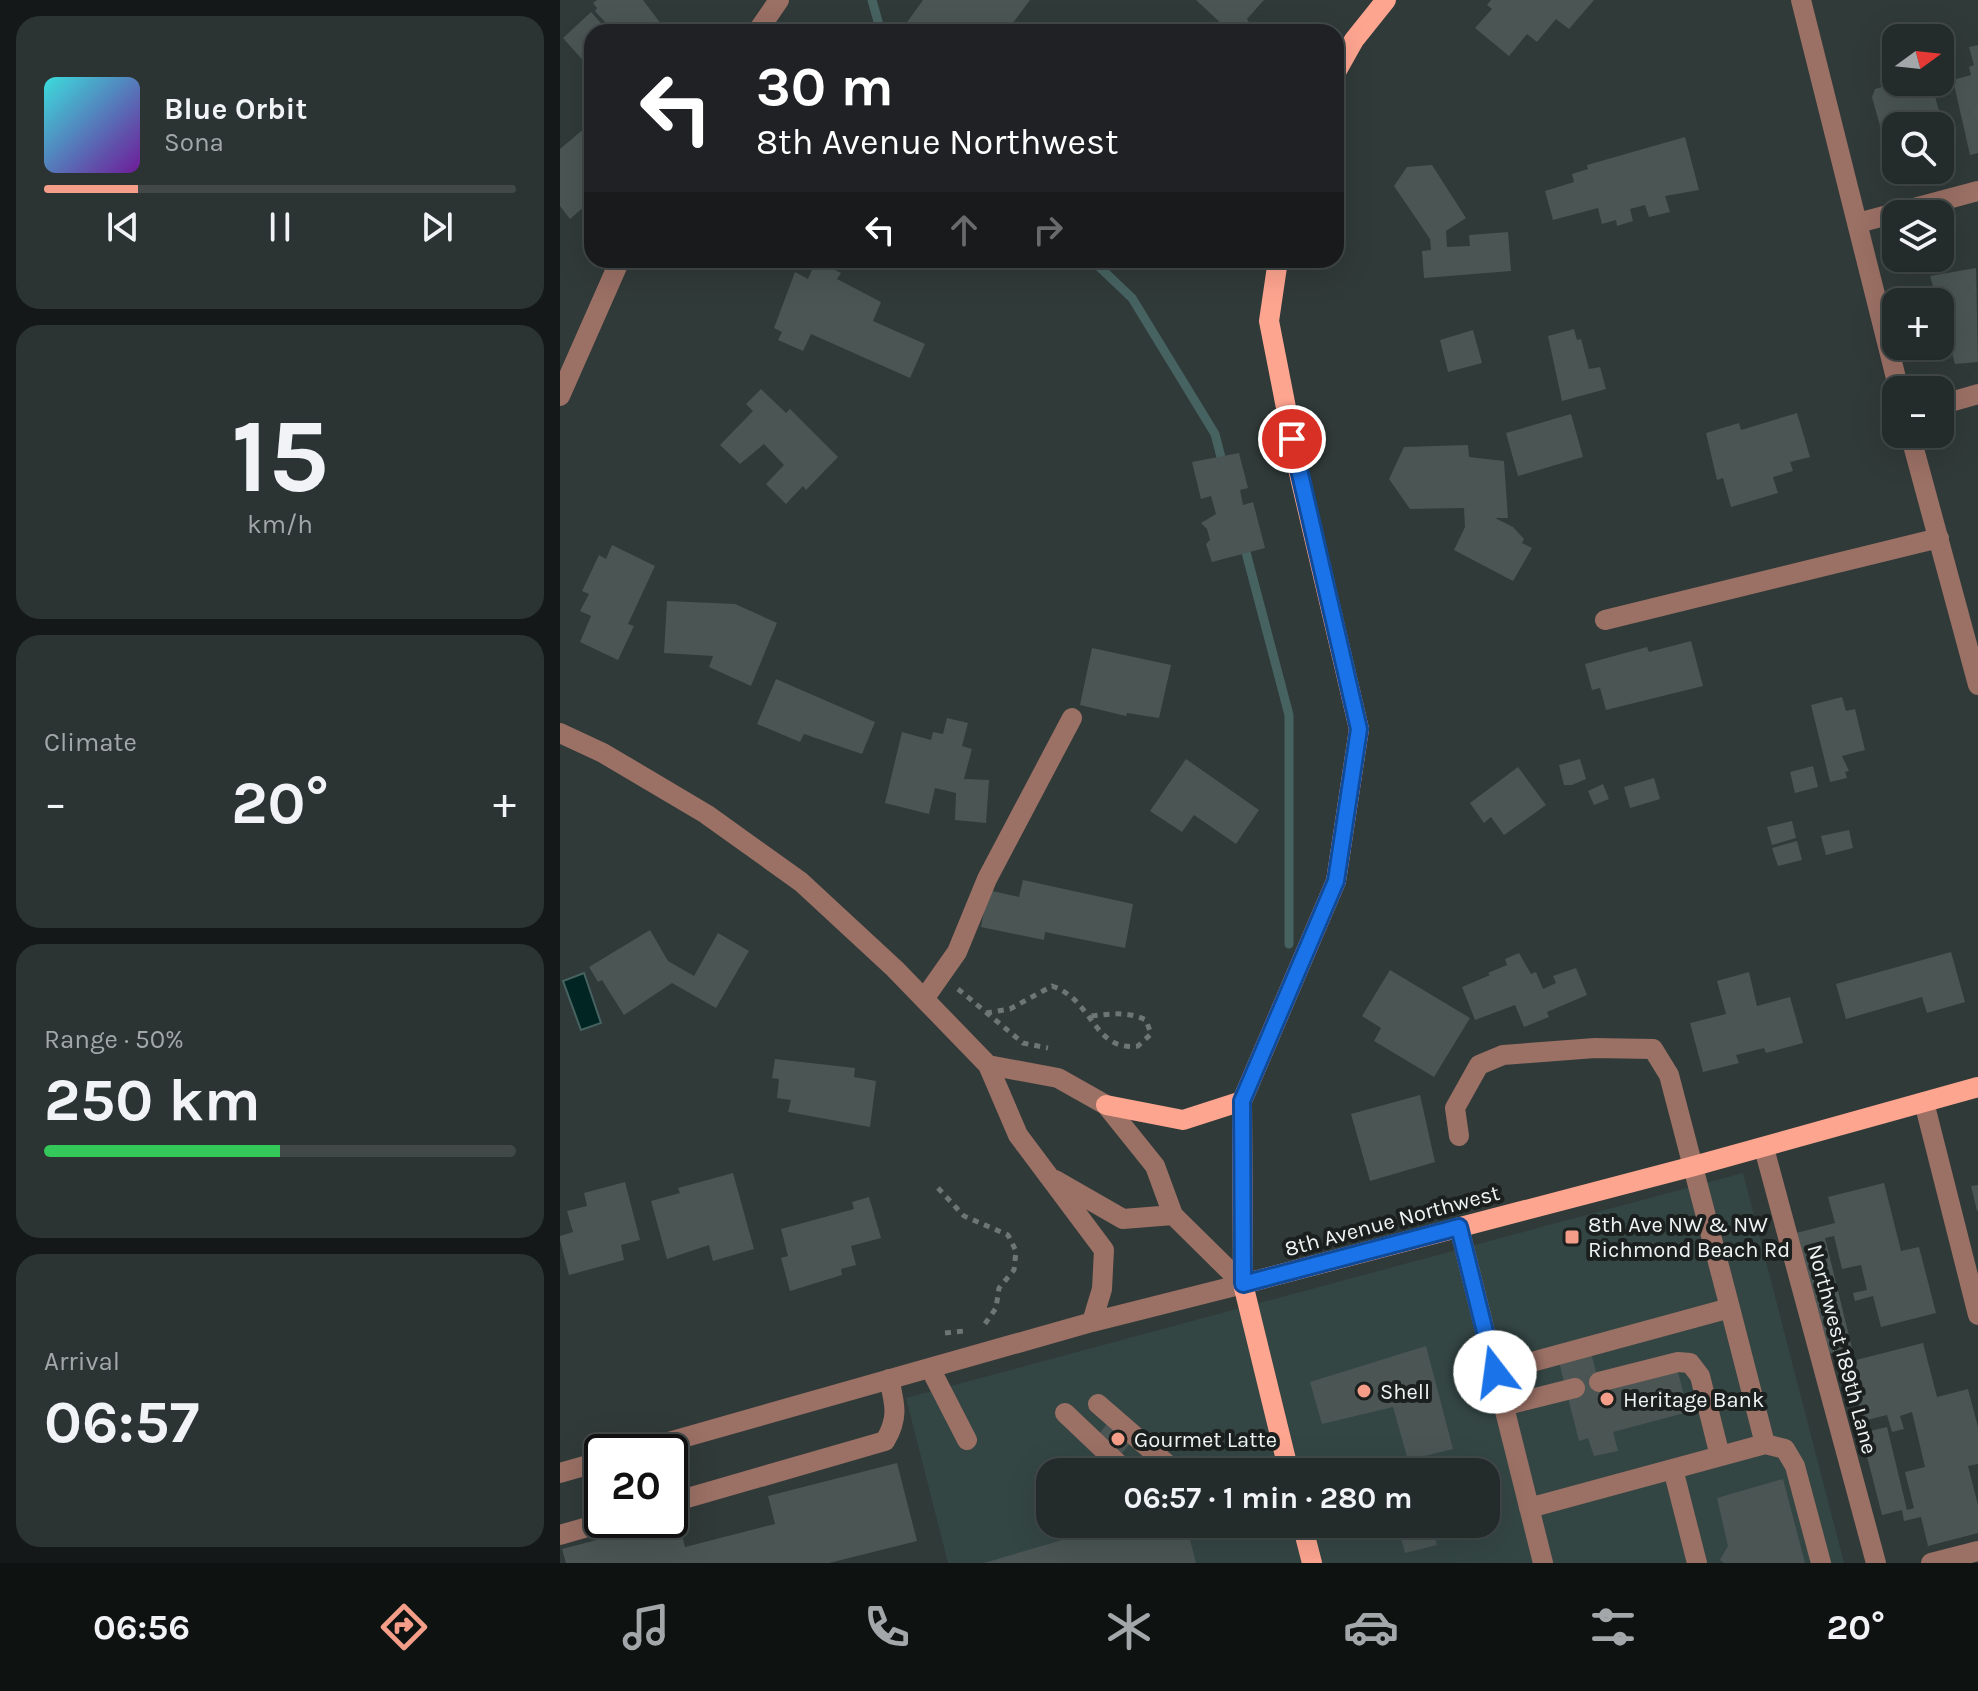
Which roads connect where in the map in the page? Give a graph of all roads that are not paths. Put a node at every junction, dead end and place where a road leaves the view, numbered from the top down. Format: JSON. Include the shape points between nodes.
{"nodes":[{"id":1,"x":779,"y":0,"type":"edge"},
{"id":2,"x":1386,"y":0,"type":"edge"},
{"id":3,"x":1801,"y":0,"type":"edge"},
{"id":4,"x":762,"y":24,"type":"edge"},
{"id":5,"x":1344,"y":58,"type":"edge"},
{"id":6,"x":1978,"y":191,"type":"edge"},
{"id":7,"x":1858,"y":223,"type":"junction"},
{"id":8,"x":616,"y":268,"type":"edge"},
{"id":9,"x":1277,"y":268,"type":"edge"},
{"id":10,"x":1896,"y":376,"type":"edge"},
{"id":11,"x":1978,"y":394,"type":"edge"},
{"id":12,"x":560,"y":396,"type":"edge"},
{"id":13,"x":1954,"y":401,"type":"edge"},
{"id":14,"x":1914,"y":448,"type":"edge"},
{"id":15,"x":1939,"y":538,"type":"junction"},
{"id":16,"x":1605,"y":620,"type":"dead end"},
{"id":17,"x":1971,"y":626,"type":"edge"},
{"id":18,"x":1978,"y":685,"type":"edge"},
{"id":19,"x":1072,"y":718,"type":"dead end"},
{"id":20,"x":560,"y":733,"type":"edge"},
{"id":21,"x":924,"y":999,"type":"junction"},
{"id":22,"x":988,"y":1065,"type":"junction"},
{"id":23,"x":1978,"y":1087,"type":"edge"},
{"id":24,"x":1242,"y":1101,"type":"junction"},
{"id":25,"x":1924,"y":1102,"type":"junction"},
{"id":26,"x":1106,"y":1105,"type":"junction"},
{"id":27,"x":1459,"y":1136,"type":"dead end"},
{"id":28,"x":1764,"y":1148,"type":"junction"},
{"id":29,"x":1694,"y":1166,"type":"junction"},
{"id":30,"x":1049,"y":1176,"type":"junction"},
{"id":31,"x":1173,"y":1215,"type":"junction"},
{"id":32,"x":1459,"y":1227,"type":"junction"},
{"id":33,"x":1243,"y":1284,"type":"junction"},
{"id":34,"x":1730,"y":1308,"type":"junction"},
{"id":35,"x":1978,"y":1315,"type":"edge"},
{"id":36,"x":1092,"y":1322,"type":"junction"},
{"id":37,"x":930,"y":1368,"type":"junction"},
{"id":38,"x":1495,"y":1372,"type":"junction"},
{"id":39,"x":889,"y":1379,"type":"junction"},
{"id":40,"x":1599,"y":1382,"type":"dead end"},
{"id":41,"x":1575,"y":1388,"type":"dead end"},
{"id":42,"x":1098,"y":1404,"type":"dead end"},
{"id":43,"x":1503,"y":1406,"type":"junction"},
{"id":44,"x":1065,"y":1413,"type":"dead end"},
{"id":45,"x":688,"y":1436,"type":"edge"},
{"id":46,"x":967,"y":1440,"type":"dead end"},
{"id":47,"x":1765,"y":1444,"type":"junction"},
{"id":48,"x":1720,"y":1456,"type":"junction"},
{"id":49,"x":1112,"y":1458,"type":"edge"},
{"id":50,"x":1160,"y":1458,"type":"edge"},
{"id":51,"x":1286,"y":1458,"type":"edge"},
{"id":52,"x":584,"y":1466,"type":"edge"},
{"id":53,"x":1673,"y":1469,"type":"junction"},
{"id":54,"x":560,"y":1473,"type":"edge"},
{"id":55,"x":688,"y":1498,"type":"edge"},
{"id":56,"x":1529,"y":1508,"type":"junction"},
{"id":57,"x":584,"y":1528,"type":"edge"},
{"id":58,"x":560,"y":1535,"type":"edge"},
{"id":59,"x":1306,"y":1538,"type":"edge"},
{"id":60,"x":1978,"y":1551,"type":"edge"},
{"id":61,"x":1312,"y":1563,"type":"edge"},
{"id":62,"x":1543,"y":1563,"type":"edge"},
{"id":63,"x":1697,"y":1563,"type":"edge"},
{"id":64,"x":1821,"y":1563,"type":"edge"},
{"id":65,"x":1876,"y":1563,"type":"edge"},
{"id":66,"x":1931,"y":1563,"type":"edge"}],
"edges":[{"from":1,"to":4,"type":"street"},
{"from":2,"to":5,"type":"main road"},
{"from":3,"to":7,"type":"street"},
{"from":6,"to":7,"type":"street"},
{"from":7,"to":10,"type":"street"},
{"from":8,"to":12,"type":"street"},
{"from":9,"to":24,"type":"main road","via":[[1269,321],[1359,729],[1336,881]]},
{"from":11,"to":13,"type":"street"},
{"from":14,"to":15,"type":"street"},
{"from":15,"to":16,"type":"street"},
{"from":15,"to":17,"type":"street"},
{"from":17,"to":18,"type":"street"},
{"from":19,"to":21,"type":"street","via":[[1013,826],[957,952]]},
{"from":20,"to":21,"type":"street","via":[[706,814],[788,872]]},
{"from":21,"to":22,"type":"street"},
{"from":22,"to":26,"type":"street","via":[[1058,1078]]},
{"from":22,"to":30,"type":"street","via":[[1018,1135]]},
{"from":23,"to":25,"type":"main road","name":"8th Avenue Northwest"},
{"from":24,"to":26,"type":"main road","via":[[1183,1120]]},
{"from":24,"to":33,"type":"main road"},
{"from":25,"to":28,"type":"main road","name":"8th Avenue Northwest"},
{"from":25,"to":35,"type":"street"},
{"from":26,"to":31,"type":"street","via":[[1155,1166]]},
{"from":27,"to":29,"type":"street","via":[[1455,1108],[1479,1065],[1503,1055],[1653,1049],[1669,1075]]},
{"from":28,"to":29,"type":"main road","name":"8th Avenue Northwest"},
{"from":28,"to":65,"type":"street","name":"Northwest 189th Lane"},
{"from":29,"to":32,"type":"main road","name":"8th Avenue Northwest"},
{"from":29,"to":34,"type":"street"},
{"from":30,"to":31,"type":"street","via":[[1123,1219]]},
{"from":30,"to":36,"type":"street","via":[[1104,1250],[1102,1289]]},
{"from":31,"to":33,"type":"street"},
{"from":32,"to":33,"type":"main road","name":"8th Avenue Northwest"},
{"from":32,"to":38,"type":"street"},
{"from":33,"to":36,"type":"street","name":"8th Avenue Northwest"},
{"from":33,"to":51,"type":"main road"},
{"from":34,"to":38,"type":"street"},
{"from":34,"to":47,"type":"street"},
{"from":36,"to":37,"type":"street","name":"8th Avenue Northwest"},
{"from":37,"to":39,"type":"street","name":"8th Avenue Northwest"},
{"from":37,"to":46,"type":"street"},
{"from":38,"to":43,"type":"street"},
{"from":39,"to":45,"type":"street","name":"8th Avenue Northwest"},
{"from":39,"to":55,"type":"street","via":[[895,1425],[885,1441]]},
{"from":40,"to":48,"type":"street","via":[[1690,1363],[1700,1376]]},
{"from":41,"to":43,"type":"street"},
{"from":42,"to":50,"type":"street"},
{"from":43,"to":56,"type":"street"},
{"from":44,"to":49,"type":"street"},
{"from":47,"to":48,"type":"street"},
{"from":47,"to":64,"type":"street","via":[[1785,1449],[1795,1466]]},
{"from":48,"to":53,"type":"street"},
{"from":52,"to":54,"type":"street"},
{"from":53,"to":56,"type":"street"},
{"from":53,"to":63,"type":"street"},
{"from":56,"to":62,"type":"street"},
{"from":57,"to":58,"type":"street"},
{"from":59,"to":61,"type":"main road"},
{"from":60,"to":66,"type":"street"}]}
